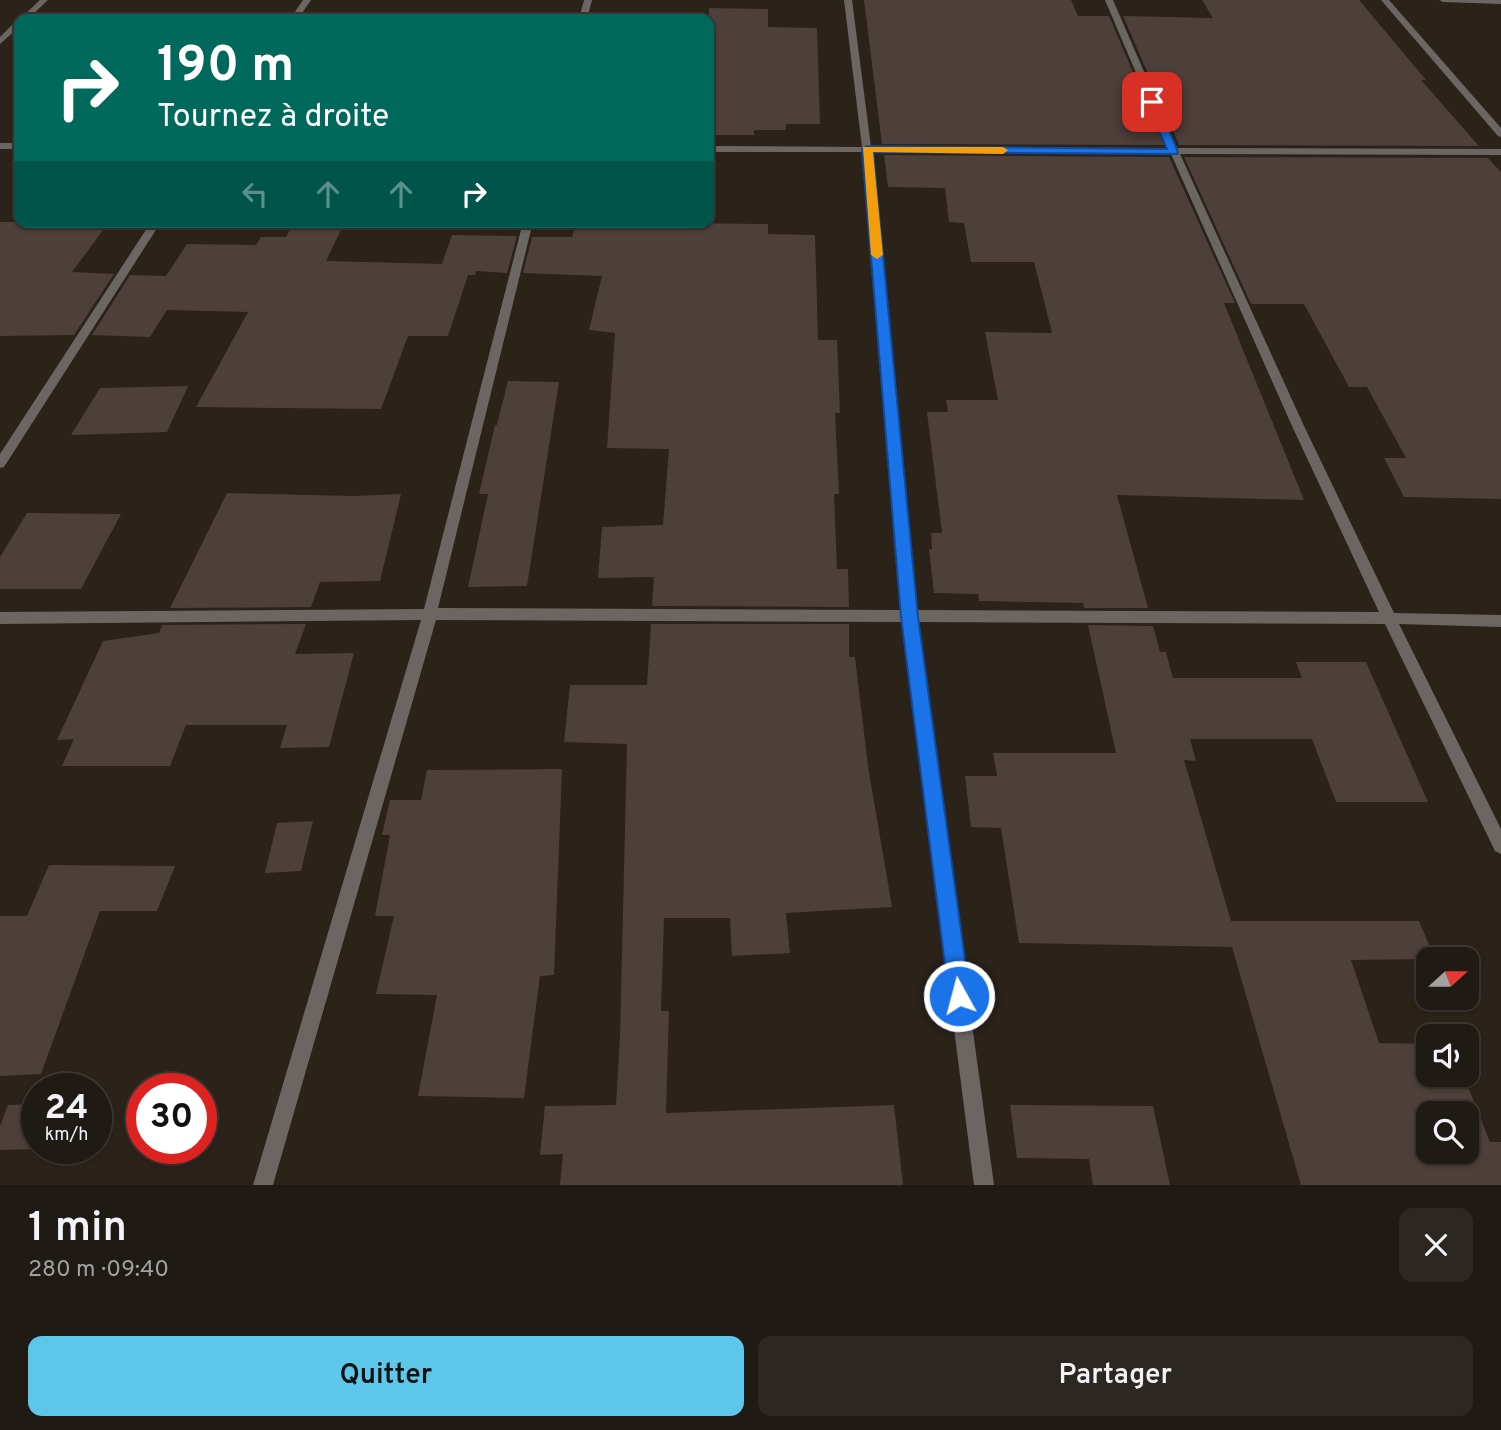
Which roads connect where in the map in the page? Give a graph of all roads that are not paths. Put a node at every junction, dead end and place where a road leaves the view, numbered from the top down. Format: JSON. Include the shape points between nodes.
{"nodes":[{"id":1,"x":44,"y":0,"type":"edge"},
{"id":2,"x":848,"y":0,"type":"edge"},
{"id":3,"x":1110,"y":0,"type":"edge"},
{"id":4,"x":1385,"y":0,"type":"edge"},
{"id":5,"x":1443,"y":0,"type":"edge"},
{"id":6,"x":1501,"y":2,"type":"edge"},
{"id":7,"x":29,"y":14,"type":"edge"},
{"id":8,"x":14,"y":28,"type":"edge"},
{"id":9,"x":0,"y":42,"type":"edge"},
{"id":10,"x":1501,"y":134,"type":"edge"},
{"id":11,"x":714,"y":149,"type":"edge"},
{"id":12,"x":867,"y":149,"type":"junction"},
{"id":13,"x":1173,"y":152,"type":"junction"},
{"id":14,"x":1501,"y":152,"type":"edge"},
{"id":15,"x":152,"y":228,"type":"edge"},
{"id":16,"x":526,"y":228,"type":"edge"},
{"id":17,"x":0,"y":464,"type":"edge"},
{"id":18,"x":430,"y":614,"type":"junction"},
{"id":19,"x":909,"y":617,"type":"junction"},
{"id":20,"x":0,"y":618,"type":"edge"},
{"id":21,"x":1387,"y":618,"type":"junction"},
{"id":22,"x":1501,"y":621,"type":"edge"},
{"id":23,"x":1501,"y":846,"type":"edge"},
{"id":24,"x":263,"y":1185,"type":"edge"},
{"id":25,"x":984,"y":1185,"type":"edge"}],
"edges":[{"from":1,"to":7,"type":"street"},
{"from":2,"to":12,"type":"street"},
{"from":3,"to":13,"type":"street"},
{"from":4,"to":10,"type":"street"},
{"from":5,"to":6,"type":"street"},
{"from":8,"to":9,"type":"street"},
{"from":11,"to":12,"type":"street"},
{"from":12,"to":13,"type":"street"},
{"from":12,"to":19,"type":"street"},
{"from":13,"to":14,"type":"street"},
{"from":13,"to":21,"type":"street"},
{"from":15,"to":17,"type":"street"},
{"from":16,"to":18,"type":"street"},
{"from":18,"to":19,"type":"street"},
{"from":18,"to":20,"type":"street"},
{"from":18,"to":24,"type":"street"},
{"from":19,"to":21,"type":"street"},
{"from":19,"to":25,"type":"street"},
{"from":21,"to":22,"type":"street"},
{"from":21,"to":23,"type":"street"}]}
